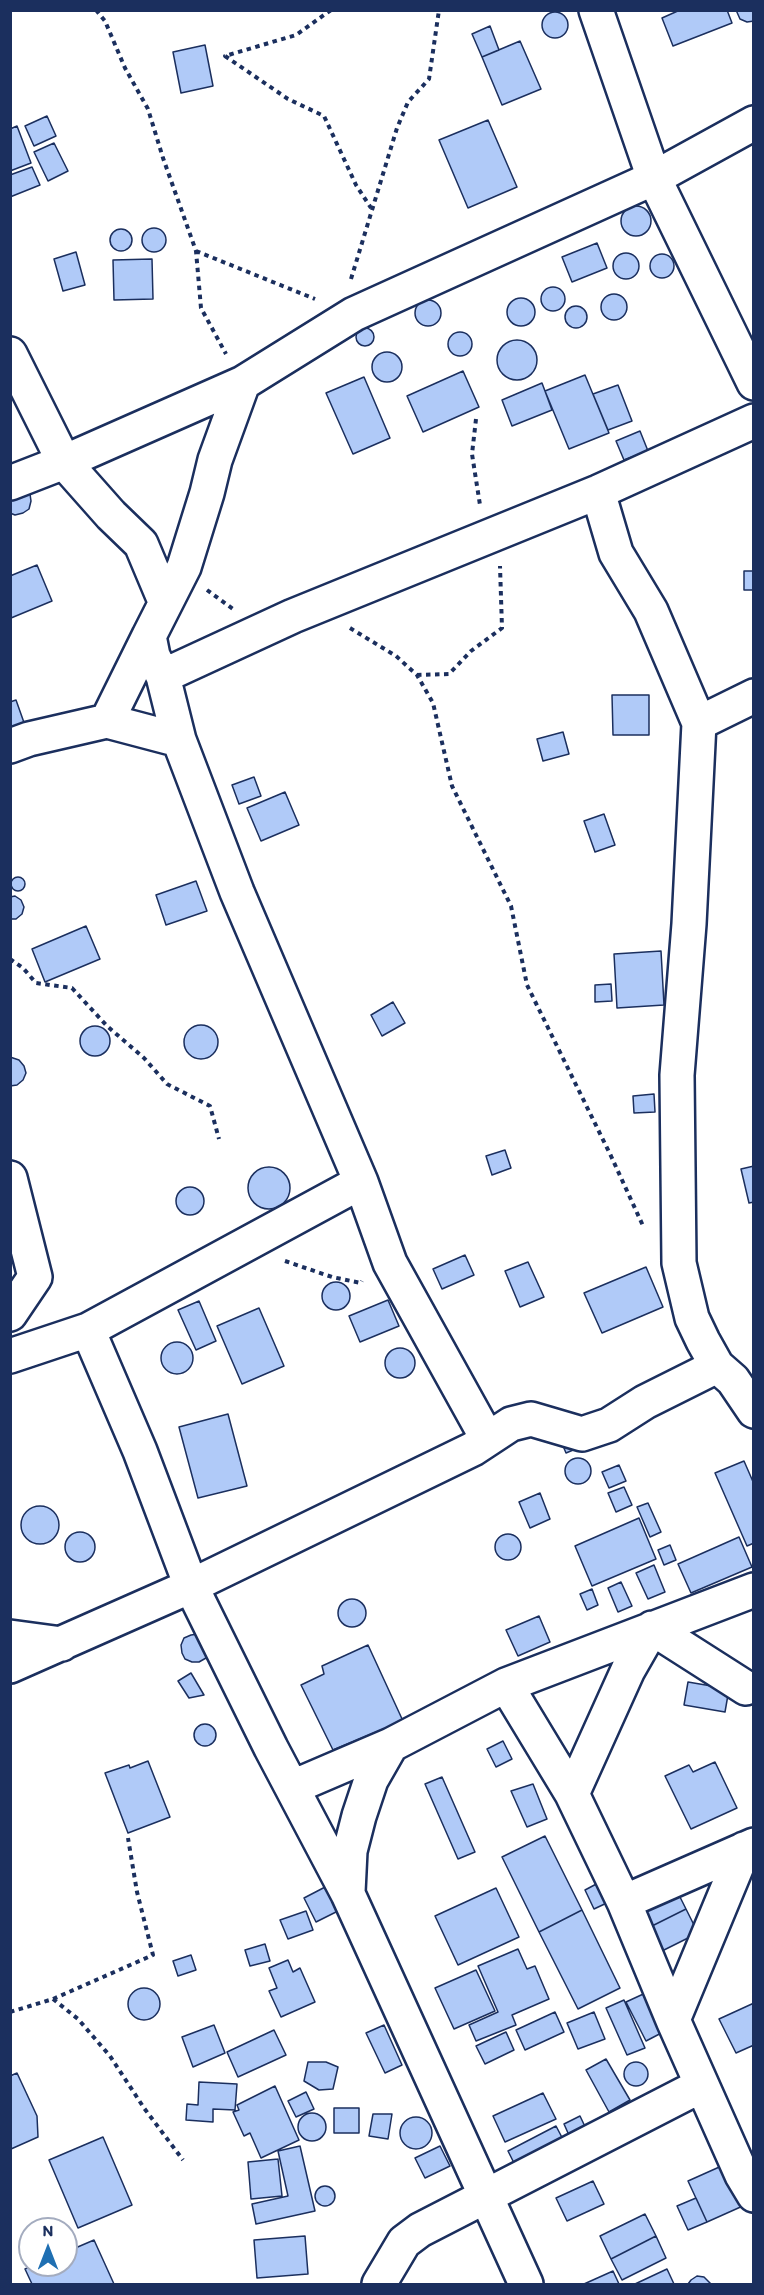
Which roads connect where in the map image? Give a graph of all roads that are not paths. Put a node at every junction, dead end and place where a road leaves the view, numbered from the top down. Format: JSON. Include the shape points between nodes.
{"nodes":[{"id":1,"x":596,"y":10,"type":"edge"},
{"id":2,"x":753,"y":123,"type":"edge"},
{"id":3,"x":654,"y":178,"type":"junction"},
{"id":4,"x":10,"y":354,"type":"edge"},
{"id":5,"x":243,"y":383,"type":"junction"},
{"id":6,"x":753,"y":383,"type":"edge"},
{"id":7,"x":753,"y":422,"type":"edge"},
{"id":8,"x":64,"y":462,"type":"junction"},
{"id":9,"x":10,"y":483,"type":"edge"},
{"id":10,"x":598,"y":492,"type":"junction"},
{"id":11,"x":165,"y":601,"type":"junction"},
{"id":12,"x":150,"y":636,"type":"junction"},
{"id":13,"x":163,"y":676,"type":"junction"},
{"id":14,"x":753,"y":696,"type":"edge"},
{"id":15,"x":107,"y":722,"type":"junction"},
{"id":16,"x":699,"y":723,"type":"junction"},
{"id":17,"x":179,"y":740,"type":"junction"},
{"id":18,"x":10,"y":746,"type":"edge"},
{"id":19,"x":10,"y":1178,"type":"edge"},
{"id":20,"x":361,"y":1182,"type":"junction"},
{"id":21,"x":10,"y":1314,"type":"edge"},
{"id":22,"x":88,"y":1330,"type":"junction"},
{"id":23,"x":10,"y":1356,"type":"edge"},
{"id":24,"x":717,"y":1366,"type":"junction"},
{"id":25,"x":753,"y":1411,"type":"edge"},
{"id":26,"x":487,"y":1438,"type":"junction"},
{"id":27,"x":191,"y":1586,"type":"junction"},
{"id":28,"x":753,"y":1590,"type":"edge"},
{"id":29,"x":652,"y":1628,"type":"junction"},
{"id":30,"x":10,"y":1636,"type":"edge"},
{"id":31,"x":64,"y":1644,"type":"junction"},
{"id":32,"x":10,"y":1666,"type":"edge"},
{"id":33,"x":506,"y":1685,"type":"junction"},
{"id":34,"x":746,"y":1688,"type":"dead end"},
{"id":35,"x":391,"y":1745,"type":"junction"},
{"id":36,"x":293,"y":1787,"type":"junction"},
{"id":37,"x":572,"y":1794,"type":"junction"},
{"id":38,"x":749,"y":1847,"type":"edge"},
{"id":39,"x":348,"y":1894,"type":"junction"},
{"id":40,"x":624,"y":1902,"type":"junction"},
{"id":41,"x":673,"y":2020,"type":"junction"},
{"id":42,"x":702,"y":2085,"type":"junction"},
{"id":43,"x":753,"y":2195,"type":"edge"},
{"id":44,"x":485,"y":2197,"type":"junction"},
{"id":45,"x":378,"y":2284,"type":"edge"},
{"id":46,"x":526,"y":2284,"type":"edge"}],
"edges":[{"from":1,"to":3,"type":"street"},
{"from":2,"to":3,"type":"street"},
{"from":3,"to":5,"type":"street","via":[[354,314]]},
{"from":3,"to":6,"type":"street"},
{"from":4,"to":8,"type":"street"},
{"from":5,"to":8,"type":"street"},
{"from":5,"to":11,"type":"street","via":[[215,460],[184,567]]},
{"from":7,"to":10,"type":"street"},
{"from":8,"to":9,"type":"street"},
{"from":8,"to":11,"type":"street","via":[[141,544]]},
{"from":10,"to":13,"type":"street","via":[[293,616]]},
{"from":10,"to":16,"type":"street","via":[[616,553],[651,611]]},
{"from":11,"to":12,"type":"street"},
{"from":12,"to":13,"type":"street","via":[[153,656]]},
{"from":12,"to":15,"type":"street"},
{"from":13,"to":17,"type":"street"},
{"from":14,"to":16,"type":"street"},
{"from":15,"to":17,"type":"street"},
{"from":15,"to":18,"type":"street"},
{"from":16,"to":24,"type":"street","via":[[690,924],[677,1075],[679,1263],[692,1318]]},
{"from":17,"to":20,"type":"street","via":[[237,892]]},
{"from":19,"to":21,"type":"street","via":[[35,1277]]},
{"from":20,"to":22,"type":"street"},
{"from":20,"to":26,"type":"street","via":[[390,1263]]},
{"from":22,"to":23,"type":"street"},
{"from":22,"to":27,"type":"street","via":[[140,1450]]},
{"from":24,"to":25,"type":"street","via":[[733,1380]]},
{"from":24,"to":26,"type":"street","via":[[609,1425],[582,1434],[531,1419],[511,1424]]},
{"from":26,"to":27,"type":"street","via":[[473,1449]]},
{"from":27,"to":31,"type":"street"},
{"from":27,"to":36,"type":"street"},
{"from":28,"to":29,"type":"street"},
{"from":29,"to":33,"type":"street"},
{"from":29,"to":34,"type":"street"},
{"from":29,"to":37,"type":"street","via":[[628,1670]]},
{"from":30,"to":31,"type":"street"},
{"from":31,"to":32,"type":"street"},
{"from":33,"to":35,"type":"street"},
{"from":33,"to":37,"type":"street"},
{"from":35,"to":36,"type":"street"},
{"from":35,"to":39,"type":"street","via":[[370,1780],[359,1816],[350,1851]]},
{"from":36,"to":39,"type":"street"},
{"from":37,"to":40,"type":"street"},
{"from":38,"to":40,"type":"street"},
{"from":38,"to":41,"type":"street"},
{"from":39,"to":44,"type":"street"},
{"from":40,"to":41,"type":"street"},
{"from":41,"to":42,"type":"street"},
{"from":42,"to":43,"type":"street"},
{"from":42,"to":44,"type":"street"},
{"from":44,"to":45,"type":"street","via":[[404,2242]]},
{"from":44,"to":46,"type":"street"}]}
